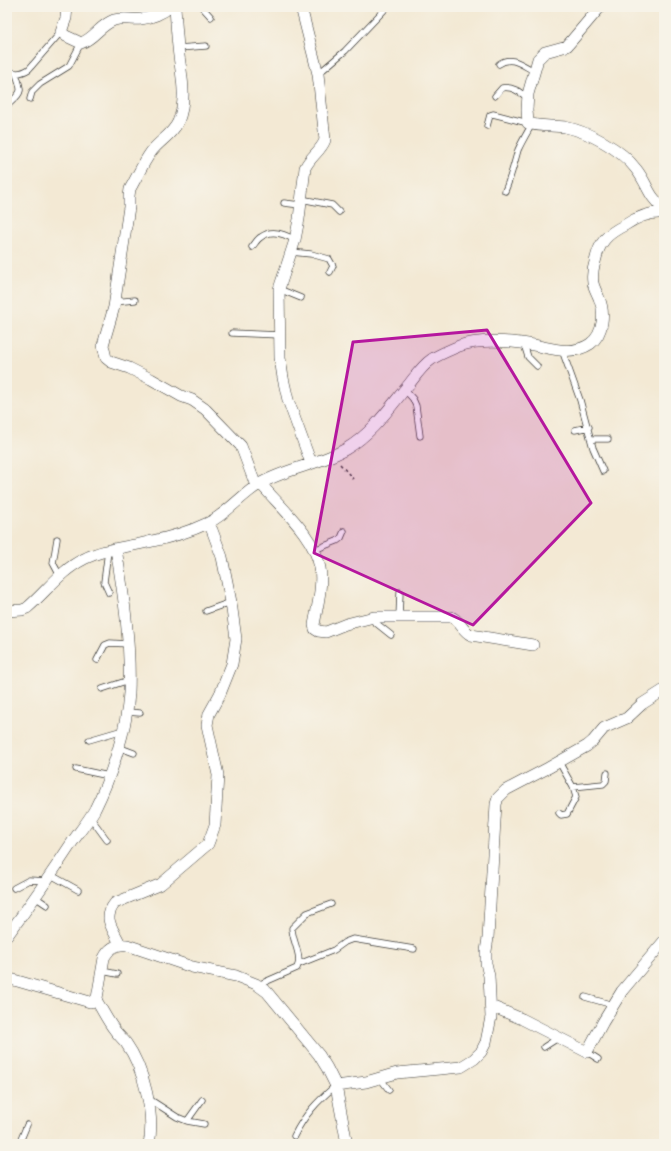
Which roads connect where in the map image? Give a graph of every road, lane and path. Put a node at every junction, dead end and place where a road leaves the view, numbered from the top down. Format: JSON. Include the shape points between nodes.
{"nodes":[{"id":1,"x":67,"y":7,"type":"edge"},
{"id":2,"x":170,"y":7,"type":"edge"},
{"id":3,"x":175,"y":7,"type":"edge"},
{"id":4,"x":202,"y":7,"type":"edge"},
{"id":5,"x":301,"y":7,"type":"edge"},
{"id":6,"x":388,"y":7,"type":"edge"},
{"id":7,"x":600,"y":7,"type":"edge"},
{"id":8,"x":211,"y":18,"type":"dead end"},
{"id":9,"x":61,"y":32,"type":"junction"},
{"id":10,"x":81,"y":43,"type":"junction"},
{"id":11,"x":206,"y":46,"type":"dead end"},
{"id":12,"x":178,"y":48,"type":"junction"},
{"id":13,"x":499,"y":64,"type":"dead end"},
{"id":14,"x":7,"y":69,"type":"edge"},
{"id":15,"x":534,"y":71,"type":"junction"},
{"id":16,"x":16,"y":74,"type":"junction"},
{"id":17,"x":318,"y":74,"type":"junction"},
{"id":18,"x":495,"y":96,"type":"dead end"},
{"id":19,"x":528,"y":98,"type":"junction"},
{"id":20,"x":30,"y":99,"type":"dead end"},
{"id":21,"x":7,"y":106,"type":"edge"},
{"id":22,"x":530,"y":124,"type":"junction"},
{"id":23,"x":487,"y":126,"type":"dead end"},
{"id":24,"x":505,"y":191,"type":"dead end"},
{"id":25,"x":301,"y":202,"type":"junction"},
{"id":26,"x":284,"y":203,"type":"dead end"},
{"id":27,"x":664,"y":209,"type":"edge"},
{"id":28,"x":339,"y":212,"type":"dead end"},
{"id":29,"x":664,"y":213,"type":"edge"},
{"id":30,"x":295,"y":240,"type":"junction"},
{"id":31,"x":252,"y":247,"type":"dead end"},
{"id":32,"x":291,"y":252,"type":"junction"},
{"id":33,"x":330,"y":272,"type":"dead end"},
{"id":34,"x":279,"y":289,"type":"junction"},
{"id":35,"x":301,"y":298,"type":"dead end"},
{"id":36,"x":135,"y":300,"type":"dead end"},
{"id":37,"x":114,"y":302,"type":"junction"},
{"id":38,"x":232,"y":333,"type":"dead end"},
{"id":39,"x":280,"y":335,"type":"junction"},
{"id":40,"x":524,"y":344,"type":"junction"},
{"id":41,"x":562,"y":350,"type":"junction"},
{"id":42,"x":537,"y":366,"type":"dead end"},
{"id":43,"x":404,"y":389,"type":"junction"},
{"id":44,"x":589,"y":427,"type":"junction"},
{"id":45,"x":575,"y":430,"type":"dead end"},
{"id":46,"x":420,"y":436,"type":"dead end"},
{"id":47,"x":591,"y":439,"type":"junction"},
{"id":48,"x":608,"y":439,"type":"dead end"},
{"id":49,"x":332,"y":456,"type":"junction"},
{"id":50,"x":311,"y":463,"type":"junction"},
{"id":51,"x":603,"y":471,"type":"dead end"},
{"id":52,"x":353,"y":479,"type":"dead end"},
{"id":53,"x":258,"y":485,"type":"junction"},
{"id":54,"x":208,"y":523,"type":"junction"},
{"id":55,"x":344,"y":531,"type":"dead end"},
{"id":56,"x":57,"y":539,"type":"dead end"},
{"id":57,"x":112,"y":550,"type":"junction"},
{"id":58,"x":314,"y":550,"type":"junction"},
{"id":59,"x":60,"y":576,"type":"junction"},
{"id":60,"x":400,"y":592,"type":"dead end"},
{"id":61,"x":109,"y":593,"type":"dead end"},
{"id":62,"x":231,"y":602,"type":"junction"},
{"id":63,"x":7,"y":610,"type":"edge"},
{"id":64,"x":206,"y":611,"type":"dead end"},
{"id":65,"x":371,"y":618,"type":"junction"},
{"id":66,"x":400,"y":618,"type":"junction"},
{"id":67,"x":391,"y":635,"type":"dead end"},
{"id":68,"x":128,"y":644,"type":"junction"},
{"id":69,"x":533,"y":645,"type":"dead end"},
{"id":70,"x":97,"y":660,"type":"dead end"},
{"id":71,"x":129,"y":680,"type":"junction"},
{"id":72,"x":102,"y":689,"type":"dead end"},
{"id":73,"x":664,"y":690,"type":"edge"},
{"id":74,"x":127,"y":712,"type":"junction"},
{"id":75,"x":140,"y":713,"type":"dead end"},
{"id":76,"x":123,"y":730,"type":"junction"},
{"id":77,"x":89,"y":740,"type":"dead end"},
{"id":78,"x":118,"y":747,"type":"junction"},
{"id":79,"x":134,"y":753,"type":"dead end"},
{"id":80,"x":559,"y":762,"type":"junction"},
{"id":81,"x":76,"y":769,"type":"dead end"},
{"id":82,"x":607,"y":773,"type":"dead end"},
{"id":83,"x":109,"y":776,"type":"junction"},
{"id":84,"x":573,"y":787,"type":"junction"},
{"id":85,"x":559,"y":813,"type":"dead end"},
{"id":86,"x":90,"y":817,"type":"junction"},
{"id":87,"x":107,"y":840,"type":"dead end"},
{"id":88,"x":48,"y":878,"type":"junction"},
{"id":89,"x":14,"y":888,"type":"dead end"},
{"id":90,"x":78,"y":890,"type":"dead end"},
{"id":91,"x":35,"y":897,"type":"junction"},
{"id":92,"x":331,"y":904,"type":"dead end"},
{"id":93,"x":47,"y":905,"type":"dead end"},
{"id":94,"x":9,"y":930,"type":"edge"},
{"id":95,"x":664,"y":941,"type":"edge"},
{"id":96,"x":120,"y":944,"type":"junction"},
{"id":97,"x":414,"y":949,"type":"dead end"},
{"id":98,"x":299,"y":964,"type":"junction"},
{"id":99,"x":102,"y":971,"type":"junction"},
{"id":100,"x":117,"y":974,"type":"dead end"},
{"id":101,"x":7,"y":978,"type":"edge"},
{"id":102,"x":258,"y":985,"type":"junction"},
{"id":103,"x":585,"y":997,"type":"dead end"},
{"id":104,"x":96,"y":1000,"type":"junction"},
{"id":105,"x":613,"y":1005,"type":"junction"},
{"id":106,"x":491,"y":1006,"type":"junction"},
{"id":107,"x":558,"y":1038,"type":"junction"},
{"id":108,"x":544,"y":1048,"type":"dead end"},
{"id":109,"x":587,"y":1052,"type":"junction"},
{"id":110,"x":598,"y":1059,"type":"dead end"},
{"id":111,"x":380,"y":1078,"type":"junction"},
{"id":112,"x":336,"y":1086,"type":"junction"},
{"id":113,"x":390,"y":1090,"type":"dead end"},
{"id":114,"x":147,"y":1098,"type":"junction"},
{"id":115,"x":202,"y":1100,"type":"dead end"},
{"id":116,"x":187,"y":1121,"type":"junction"},
{"id":117,"x":204,"y":1124,"type":"dead end"},
{"id":118,"x":27,"y":1126,"type":"dead end"},
{"id":119,"x":294,"y":1136,"type":"dead end"},
{"id":120,"x":19,"y":1144,"type":"edge"},
{"id":121,"x":148,"y":1144,"type":"edge"},
{"id":122,"x":347,"y":1144,"type":"edge"}],
"edges":[{"from":1,"to":9,"type":"street"},
{"from":2,"to":10,"type":"street","via":[[150,17],[123,18],[109,22],[88,41]]},
{"from":3,"to":12,"type":"street"},
{"from":4,"to":8,"type":"lane"},
{"from":5,"to":17,"type":"street"},
{"from":6,"to":17,"type":"lane","via":[[346,51]]},
{"from":7,"to":15,"type":"street","via":[[567,46],[541,54]]},
{"from":9,"to":10,"type":"street"},
{"from":9,"to":16,"type":"lane","via":[[29,69]]},
{"from":10,"to":20,"type":"lane","via":[[69,66],[40,84],[32,92]]},
{"from":11,"to":12,"type":"lane"},
{"from":12,"to":37,"type":"street","via":[[184,94],[178,122],[166,139],[152,151],[130,189],[129,212]]},
{"from":13,"to":15,"type":"lane","via":[[510,59]]},
{"from":14,"to":16,"type":"lane"},
{"from":15,"to":19,"type":"street"},
{"from":16,"to":21,"type":"lane","via":[[22,88],[21,92]]},
{"from":17,"to":25,"type":"street","via":[[325,140],[304,168]]},
{"from":18,"to":19,"type":"lane","via":[[502,88],[507,87]]},
{"from":19,"to":22,"type":"street"},
{"from":22,"to":23,"type":"lane","via":[[493,114],[490,115]]},
{"from":22,"to":24,"type":"lane"},
{"from":22,"to":27,"type":"street","via":[[565,127],[608,145],[630,162],[651,196]]},
{"from":25,"to":26,"type":"lane"},
{"from":25,"to":28,"type":"lane","via":[[332,205]]},
{"from":25,"to":30,"type":"street"},
{"from":29,"to":41,"type":"street","via":[[651,214],[628,223],[601,243],[592,280],[602,306],[601,328],[596,339],[590,344],[572,350]]},
{"from":30,"to":31,"type":"lane","via":[[286,234],[267,234],[260,237]]},
{"from":30,"to":32,"type":"street"},
{"from":32,"to":33,"type":"lane","via":[[329,259],[333,266]]},
{"from":32,"to":34,"type":"street"},
{"from":34,"to":35,"type":"lane"},
{"from":34,"to":39,"type":"street"},
{"from":36,"to":37,"type":"lane"},
{"from":37,"to":53,"type":"street","via":[[103,345],[106,358],[192,400],[205,409],[241,446]]},
{"from":38,"to":39,"type":"lane"},
{"from":39,"to":50,"type":"street","via":[[283,378],[295,421]]},
{"from":40,"to":41,"type":"street"},
{"from":40,"to":42,"type":"lane","via":[[528,357]]},
{"from":40,"to":43,"type":"street","via":[[485,342],[461,346],[432,359]]},
{"from":41,"to":44,"type":"lane"},
{"from":43,"to":46,"type":"lane","via":[[416,406]]},
{"from":43,"to":49,"type":"street","via":[[363,437]]},
{"from":44,"to":45,"type":"lane"},
{"from":44,"to":47,"type":"lane"},
{"from":47,"to":48,"type":"lane"},
{"from":47,"to":51,"type":"lane"},
{"from":49,"to":50,"type":"street"},
{"from":49,"to":52,"type":"path"},
{"from":50,"to":53,"type":"street"},
{"from":53,"to":54,"type":"street"},
{"from":53,"to":58,"type":"street","via":[[297,523]]},
{"from":54,"to":57,"type":"street","via":[[168,538]]},
{"from":54,"to":62,"type":"street","via":[[222,558]]},
{"from":55,"to":58,"type":"lane","via":[[337,541]]},
{"from":56,"to":59,"type":"lane","via":[[54,563]]},
{"from":57,"to":59,"type":"street","via":[[92,555]]},
{"from":57,"to":61,"type":"lane","via":[[104,582]]},
{"from":57,"to":68,"type":"street","via":[[124,597]]},
{"from":58,"to":65,"type":"street","via":[[320,568],[315,629],[326,632]]},
{"from":59,"to":63,"type":"street","via":[[27,608]]},
{"from":60,"to":66,"type":"lane"},
{"from":62,"to":64,"type":"lane"},
{"from":62,"to":96,"type":"street","via":[[236,639],[232,664],[209,714],[207,725],[218,775],[215,825],[208,844],[161,884],[115,903],[111,908],[109,921]]},
{"from":65,"to":66,"type":"street"},
{"from":65,"to":67,"type":"lane"},
{"from":66,"to":69,"type":"street","via":[[450,616],[471,635]]},
{"from":68,"to":70,"type":"lane","via":[[105,645]]},
{"from":68,"to":71,"type":"street"},
{"from":71,"to":72,"type":"lane"},
{"from":71,"to":74,"type":"street"},
{"from":73,"to":80,"type":"street","via":[[642,704],[627,718],[604,728],[587,746]]},
{"from":74,"to":75,"type":"lane"},
{"from":74,"to":76,"type":"street"},
{"from":76,"to":77,"type":"lane"},
{"from":76,"to":78,"type":"street"},
{"from":78,"to":79,"type":"lane"},
{"from":78,"to":83,"type":"street"},
{"from":80,"to":84,"type":"lane"},
{"from":80,"to":106,"type":"street","via":[[506,790],[496,804],[486,951]]},
{"from":81,"to":83,"type":"lane"},
{"from":82,"to":84,"type":"lane","via":[[603,784]]},
{"from":83,"to":86,"type":"street"},
{"from":84,"to":85,"type":"lane","via":[[576,796],[567,814]]},
{"from":86,"to":87,"type":"lane"},
{"from":86,"to":88,"type":"street"},
{"from":88,"to":89,"type":"lane","via":[[29,880]]},
{"from":88,"to":90,"type":"lane"},
{"from":88,"to":91,"type":"street"},
{"from":91,"to":93,"type":"lane"},
{"from":91,"to":94,"type":"street"},
{"from":92,"to":98,"type":"lane","via":[[307,913],[292,928]]},
{"from":95,"to":105,"type":"street"},
{"from":96,"to":99,"type":"street","via":[[115,945],[106,954]]},
{"from":96,"to":102,"type":"street","via":[[192,967],[236,976]]},
{"from":97,"to":98,"type":"lane","via":[[353,939]]},
{"from":98,"to":102,"type":"lane","via":[[292,971]]},
{"from":99,"to":100,"type":"lane"},
{"from":99,"to":104,"type":"street"},
{"from":101,"to":104,"type":"street","via":[[85,1002]]},
{"from":102,"to":112,"type":"street","via":[[284,1011],[319,1055]]},
{"from":103,"to":105,"type":"lane"},
{"from":104,"to":114,"type":"street","via":[[132,1053]]},
{"from":105,"to":109,"type":"street"},
{"from":106,"to":107,"type":"street"},
{"from":106,"to":111,"type":"street","via":[[486,1042],[474,1059],[461,1067],[397,1073]]},
{"from":107,"to":108,"type":"lane"},
{"from":107,"to":109,"type":"street"},
{"from":109,"to":110,"type":"lane"},
{"from":111,"to":112,"type":"street"},
{"from":111,"to":113,"type":"lane"},
{"from":112,"to":119,"type":"lane","via":[[321,1098],[302,1120]]},
{"from":112,"to":122,"type":"street"},
{"from":114,"to":116,"type":"lane","via":[[177,1118]]},
{"from":114,"to":121,"type":"street","via":[[151,1131]]},
{"from":115,"to":116,"type":"lane"},
{"from":116,"to":117,"type":"lane"},
{"from":118,"to":120,"type":"lane"}]}
